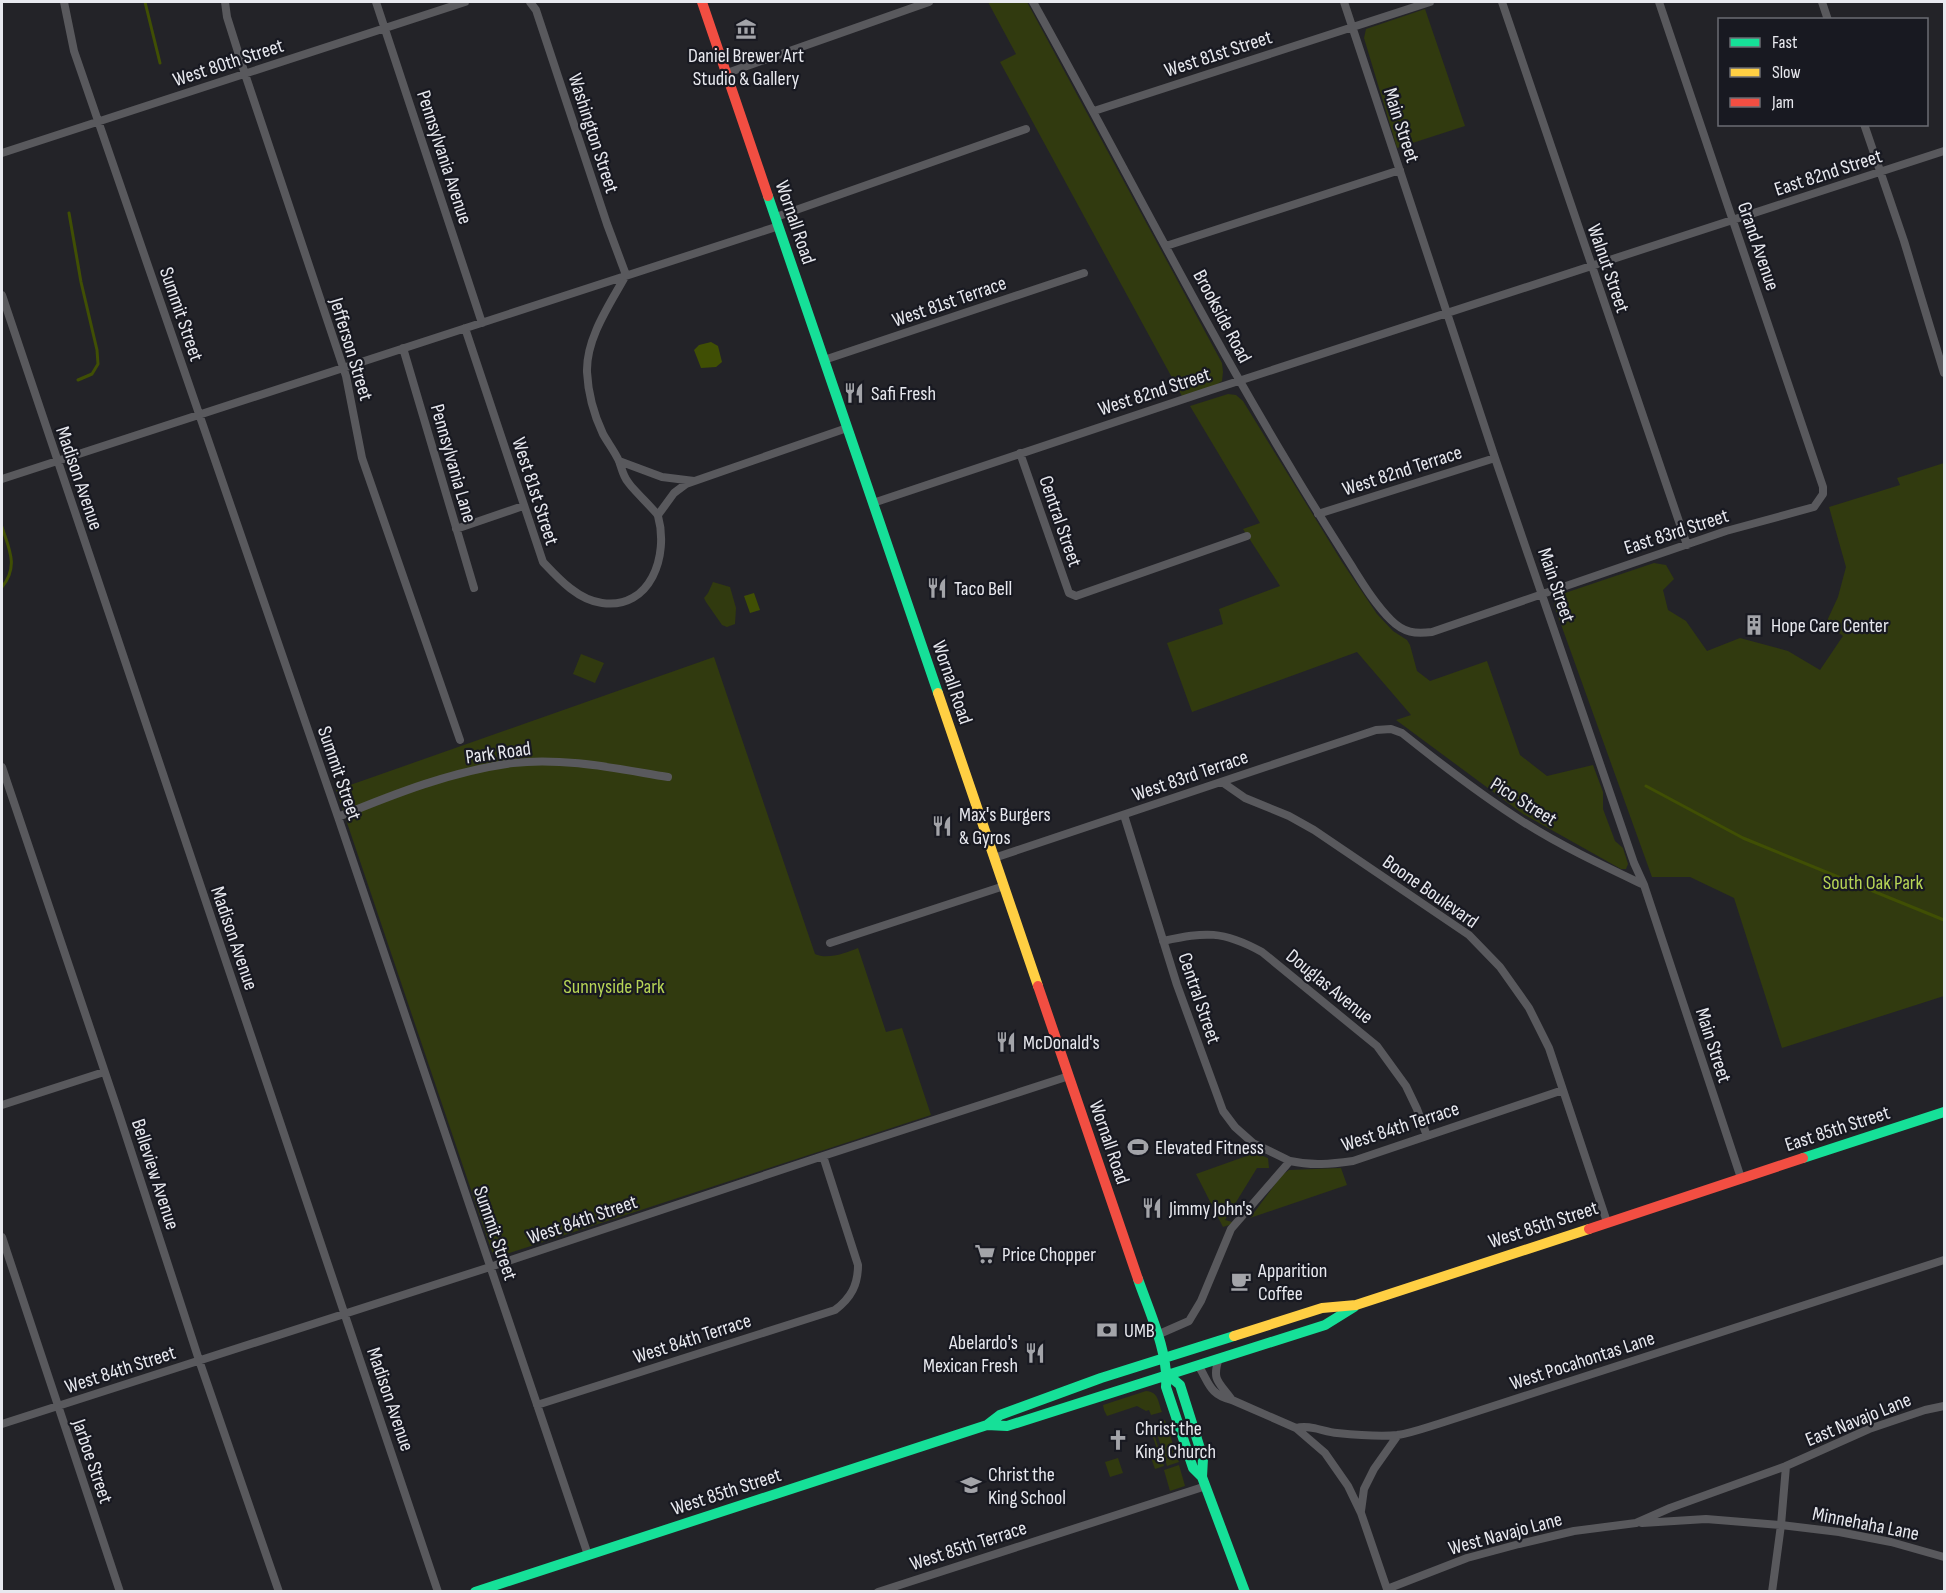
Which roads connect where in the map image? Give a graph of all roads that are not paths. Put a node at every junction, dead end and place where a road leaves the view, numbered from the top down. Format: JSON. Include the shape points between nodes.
{"nodes":[{"id":1,"x":64,"y":2,"type":"edge"},
{"id":2,"x":225,"y":2,"type":"edge"},
{"id":3,"x":376,"y":2,"type":"edge"},
{"id":4,"x":465,"y":2,"type":"edge"},
{"id":5,"x":530,"y":2,"type":"edge"},
{"id":6,"x":702,"y":2,"type":"edge"},
{"id":7,"x":929,"y":2,"type":"edge"},
{"id":8,"x":1033,"y":2,"type":"edge"},
{"id":9,"x":1344,"y":2,"type":"edge"},
{"id":10,"x":1430,"y":2,"type":"edge"},
{"id":11,"x":1502,"y":2,"type":"edge"},
{"id":12,"x":1659,"y":2,"type":"edge"},
{"id":13,"x":1822,"y":2,"type":"edge"},
{"id":14,"x":1827,"y":18,"type":"edge"},
{"id":15,"x":1352,"y":27,"type":"junction"},
{"id":16,"x":384,"y":28,"type":"junction"},
{"id":17,"x":727,"y":73,"type":"junction"},
{"id":18,"x":245,"y":74,"type":"junction"},
{"id":19,"x":1094,"y":111,"type":"junction"},
{"id":20,"x":100,"y":122,"type":"junction"},
{"id":21,"x":1865,"y":126,"type":"edge"},
{"id":22,"x":1026,"y":129,"type":"dead end"},
{"id":23,"x":1944,"y":152,"type":"edge"},
{"id":24,"x":2,"y":153,"type":"edge"},
{"id":25,"x":1400,"y":170,"type":"junction"},
{"id":26,"x":1880,"y":172,"type":"junction"},
{"id":27,"x":777,"y":221,"type":"junction"},
{"id":28,"x":1733,"y":221,"type":"junction"},
{"id":29,"x":1166,"y":246,"type":"junction"},
{"id":30,"x":1591,"y":267,"type":"junction"},
{"id":31,"x":1084,"y":273,"type":"dead end"},
{"id":32,"x":626,"y":275,"type":"junction"},
{"id":33,"x":2,"y":296,"type":"edge"},
{"id":34,"x":1448,"y":314,"type":"junction"},
{"id":35,"x":482,"y":322,"type":"junction"},
{"id":36,"x":465,"y":328,"type":"junction"},
{"id":37,"x":403,"y":348,"type":"junction"},
{"id":38,"x":824,"y":360,"type":"junction"},
{"id":39,"x":342,"y":369,"type":"junction"},
{"id":40,"x":1944,"y":373,"type":"edge"},
{"id":41,"x":1238,"y":381,"type":"junction"},
{"id":42,"x":199,"y":415,"type":"junction"},
{"id":43,"x":847,"y":428,"type":"junction"},
{"id":44,"x":1020,"y":453,"type":"junction"},
{"id":45,"x":1495,"y":458,"type":"junction"},
{"id":46,"x":57,"y":461,"type":"junction"},
{"id":47,"x":619,"y":461,"type":"junction"},
{"id":48,"x":2,"y":479,"type":"edge"},
{"id":49,"x":694,"y":481,"type":"junction"},
{"id":50,"x":1820,"y":501,"type":"joint"},
{"id":51,"x":873,"y":503,"type":"junction"},
{"id":52,"x":524,"y":506,"type":"junction"},
{"id":53,"x":1318,"y":514,"type":"junction"},
{"id":54,"x":658,"y":515,"type":"junction"},
{"id":55,"x":456,"y":529,"type":"junction"},
{"id":56,"x":1247,"y":536,"type":"dead end"},
{"id":57,"x":1687,"y":545,"type":"junction"},
{"id":58,"x":474,"y":588,"type":"dead end"},
{"id":59,"x":1542,"y":594,"type":"junction"},
{"id":60,"x":1406,"y":632,"type":"joint"},
{"id":61,"x":1397,"y":731,"type":"joint"},
{"id":62,"x":460,"y":740,"type":"dead end"},
{"id":63,"x":2,"y":767,"type":"edge"},
{"id":64,"x":668,"y":777,"type":"dead end"},
{"id":65,"x":1222,"y":782,"type":"junction"},
{"id":66,"x":1124,"y":815,"type":"junction"},
{"id":67,"x":338,"y":817,"type":"junction"},
{"id":68,"x":994,"y":858,"type":"junction"},
{"id":69,"x":1644,"y":885,"type":"junction"},
{"id":70,"x":1004,"y":886,"type":"junction"},
{"id":71,"x":1163,"y":941,"type":"junction"},
{"id":72,"x":830,"y":943,"type":"dead end"},
{"id":73,"x":105,"y":1072,"type":"junction"},
{"id":74,"x":1069,"y":1077,"type":"junction"},
{"id":75,"x":1563,"y":1090,"type":"junction"},
{"id":76,"x":2,"y":1105,"type":"edge"},
{"id":77,"x":1944,"y":1112,"type":"edge"},
{"id":78,"x":1427,"y":1136,"type":"junction"},
{"id":79,"x":823,"y":1155,"type":"junction"},
{"id":80,"x":1290,"y":1161,"type":"junction"},
{"id":81,"x":1741,"y":1178,"type":"junction"},
{"id":82,"x":1607,"y":1222,"type":"junction"},
{"id":83,"x":2,"y":1237,"type":"edge"},
{"id":84,"x":1944,"y":1260,"type":"edge"},
{"id":85,"x":490,"y":1267,"type":"junction"},
{"id":86,"x":1356,"y":1305,"type":"junction"},
{"id":87,"x":344,"y":1313,"type":"junction"},
{"id":88,"x":1157,"y":1335,"type":"junction"},
{"id":89,"x":1163,"y":1358,"type":"junction"},
{"id":90,"x":1219,"y":1358,"type":"junction"},
{"id":91,"x":199,"y":1360,"type":"junction"},
{"id":92,"x":1197,"y":1365,"type":"junction"},
{"id":93,"x":1167,"y":1374,"type":"junction"},
{"id":94,"x":1232,"y":1400,"type":"junction"},
{"id":95,"x":537,"y":1405,"type":"junction"},
{"id":96,"x":57,"y":1406,"type":"junction"},
{"id":97,"x":1944,"y":1406,"type":"edge"},
{"id":98,"x":2,"y":1424,"type":"edge"},
{"id":99,"x":987,"y":1425,"type":"junction"},
{"id":100,"x":1296,"y":1428,"type":"junction"},
{"id":101,"x":1398,"y":1435,"type":"junction"},
{"id":102,"x":1786,"y":1466,"type":"junction"},
{"id":103,"x":1204,"y":1482,"type":"junction"},
{"id":104,"x":1361,"y":1513,"type":"junction"},
{"id":105,"x":1636,"y":1523,"type":"junction"},
{"id":106,"x":1781,"y":1525,"type":"junction"},
{"id":107,"x":588,"y":1555,"type":"junction"},
{"id":108,"x":1944,"y":1557,"type":"edge"},
{"id":109,"x":1388,"y":1590,"type":"edge"},
{"id":110,"x":120,"y":1592,"type":"edge"},
{"id":111,"x":279,"y":1592,"type":"edge"},
{"id":112,"x":438,"y":1592,"type":"edge"},
{"id":113,"x":475,"y":1592,"type":"edge"},
{"id":114,"x":878,"y":1592,"type":"edge"},
{"id":115,"x":1245,"y":1592,"type":"edge"},
{"id":116,"x":1772,"y":1592,"type":"edge"}],
"edges":[{"from":1,"to":20,"type":"street","name":"Summit Street","via":[[74,51]]},
{"from":2,"to":18,"type":"street","name":"Jefferson Street"},
{"from":3,"to":16,"type":"street","name":"Pennsylvania Avenue"},
{"from":4,"to":16,"type":"street","name":"West 80th Street"},
{"from":5,"to":32,"type":"street","name":"Washington Street","via":[[536,10]]},
{"from":6,"to":17,"type":"main road","name":"Wornall Road"},
{"from":7,"to":17,"type":"street"},
{"from":8,"to":19,"type":"street","name":"Brookside Road"},
{"from":9,"to":15,"type":"street","name":"Main Street"},
{"from":10,"to":15,"type":"street","name":"West 81st Street"},
{"from":11,"to":30,"type":"street","name":"Walnut Street"},
{"from":12,"to":28,"type":"street","name":"Grand Avenue"},
{"from":13,"to":14,"type":"street"},
{"from":15,"to":19,"type":"street","name":"West 81st Street"},
{"from":15,"to":25,"type":"street","name":"Main Street"},
{"from":16,"to":18,"type":"street","name":"West 80th Street"},
{"from":16,"to":35,"type":"street","name":"Pennsylvania Avenue"},
{"from":17,"to":27,"type":"main road","name":"Wornall Road"},
{"from":18,"to":20,"type":"street","name":"West 80th Street"},
{"from":18,"to":39,"type":"street","name":"Jefferson Street"},
{"from":19,"to":29,"type":"street","name":"Brookside Road"},
{"from":20,"to":24,"type":"street","name":"West 80th Street"},
{"from":20,"to":42,"type":"street","name":"Summit Street"},
{"from":21,"to":26,"type":"street"},
{"from":22,"to":27,"type":"street"},
{"from":23,"to":26,"type":"street","name":"East 82nd Street"},
{"from":25,"to":29,"type":"street"},
{"from":25,"to":34,"type":"street","name":"Main Street"},
{"from":26,"to":28,"type":"street","name":"East 82nd Street"},
{"from":26,"to":40,"type":"street"},
{"from":27,"to":32,"type":"street"},
{"from":27,"to":38,"type":"main road","name":"Wornall Road"},
{"from":28,"to":30,"type":"street","name":"East 82nd Street"},
{"from":28,"to":50,"type":"street","name":"Grand Avenue","via":[[1823,487]]},
{"from":29,"to":41,"type":"street","name":"Brookside Road"},
{"from":30,"to":34,"type":"street","name":"East 82nd Street"},
{"from":30,"to":57,"type":"street","name":"Walnut Street"},
{"from":31,"to":38,"type":"street","name":"West 81st Terrace"},
{"from":32,"to":35,"type":"street"},
{"from":32,"to":47,"type":"street","via":[[592,343],[587,370],[592,402]]},
{"from":33,"to":46,"type":"street","name":"Madison Avenue"},
{"from":34,"to":41,"type":"street","name":"West 82nd Street"},
{"from":34,"to":45,"type":"street","name":"Main Street"},
{"from":35,"to":36,"type":"street"},
{"from":36,"to":37,"type":"street"},
{"from":36,"to":52,"type":"street","name":"West 81st Street"},
{"from":37,"to":39,"type":"street"},
{"from":37,"to":55,"type":"street","name":"Pennsylvania Lane"},
{"from":38,"to":43,"type":"main road","name":"Wornall Road"},
{"from":39,"to":42,"type":"street"},
{"from":39,"to":62,"type":"street","name":"Jefferson Street","via":[[362,458]]},
{"from":41,"to":44,"type":"street","name":"West 82nd Street"},
{"from":41,"to":53,"type":"street","name":"Brookside Road"},
{"from":42,"to":46,"type":"street"},
{"from":42,"to":67,"type":"street","name":"Summit Street"},
{"from":43,"to":49,"type":"street"},
{"from":43,"to":51,"type":"main road","name":"Wornall Road"},
{"from":44,"to":51,"type":"street","name":"West 82nd Street"},
{"from":44,"to":56,"type":"street","name":"Central Street","via":[[1061,572],[1070,593],[1076,596]]},
{"from":45,"to":53,"type":"street","name":"West 82nd Terrace"},
{"from":45,"to":59,"type":"street","name":"Main Street"},
{"from":46,"to":48,"type":"street"},
{"from":46,"to":87,"type":"street","name":"Madison Avenue"},
{"from":47,"to":49,"type":"street","via":[[662,477]]},
{"from":47,"to":54,"type":"street","via":[[629,484]]},
{"from":49,"to":54,"type":"street","via":[[674,492]]},
{"from":50,"to":57,"type":"street","name":"East 83rd Street","via":[[1814,507]]},
{"from":51,"to":68,"type":"main road","name":"Wornall Road"},
{"from":52,"to":54,"type":"street","name":"West 81st Street","via":[[543,562],[563,584],[603,604],[635,596],[653,579],[662,545]]},
{"from":52,"to":55,"type":"street"},
{"from":53,"to":60,"type":"street","name":"Brookside Road","via":[[1372,597]]},
{"from":55,"to":58,"type":"street","name":"Pennsylvania Lane"},
{"from":57,"to":59,"type":"street","name":"East 83rd Street"},
{"from":59,"to":60,"type":"street","name":"East 83rd Street","via":[[1432,632]]},
{"from":59,"to":69,"type":"street","name":"Main Street"},
{"from":61,"to":65,"type":"street","name":"West 83rd Terrace","via":[[1376,730]]},
{"from":61,"to":69,"type":"street","name":"Pico Street","via":[[1526,824]]},
{"from":63,"to":73,"type":"street","name":"Belleview Avenue"},
{"from":64,"to":67,"type":"street","name":"Park Road","via":[[594,766],[515,763],[445,778]]},
{"from":65,"to":66,"type":"street","name":"West 83rd Terrace"},
{"from":65,"to":75,"type":"street","name":"Boone Boulevard","via":[[1245,798],[1314,830],[1469,935],[1529,1008],[1549,1048]]},
{"from":66,"to":68,"type":"street","name":"West 83rd Terrace"},
{"from":66,"to":71,"type":"street","name":"Central Street"},
{"from":67,"to":85,"type":"street","name":"Summit Street"},
{"from":68,"to":70,"type":"main road","name":"Wornall Road"},
{"from":69,"to":81,"type":"street","name":"Main Street"},
{"from":70,"to":72,"type":"street"},
{"from":70,"to":74,"type":"main road","name":"Wornall Road"},
{"from":71,"to":78,"type":"street","name":"Douglas Avenue","via":[[1221,935],[1262,951],[1377,1046],[1406,1086]]},
{"from":71,"to":80,"type":"street","name":"Central Street","via":[[1223,1111],[1253,1143]]},
{"from":73,"to":76,"type":"street"},
{"from":73,"to":91,"type":"street","name":"Belleview Avenue"},
{"from":74,"to":79,"type":"street","name":"West 84th Street"},
{"from":74,"to":88,"type":"main road","name":"Wornall Road"},
{"from":75,"to":78,"type":"street","name":"West 84th Terrace"},
{"from":75,"to":82,"type":"street","name":"Boone Boulevard"},
{"from":77,"to":81,"type":"main road","name":"East 85th Street"},
{"from":78,"to":80,"type":"street","name":"West 84th Terrace","via":[[1353,1161],[1325,1165]]},
{"from":79,"to":85,"type":"street","name":"West 84th Street"},
{"from":79,"to":95,"type":"street","name":"West 84th Terrace","via":[[858,1265],[855,1288],[844,1303],[835,1310]]},
{"from":80,"to":88,"type":"street","via":[[1231,1229],[1189,1321]]},
{"from":81,"to":82,"type":"main road","name":"West 85th Street"},
{"from":82,"to":86,"type":"main road","name":"West 85th Street"},
{"from":83,"to":96,"type":"street","name":"Jarboe Street"},
{"from":84,"to":101,"type":"street","name":"West Pocahontas Lane"},
{"from":85,"to":87,"type":"street","name":"West 84th Street"},
{"from":85,"to":95,"type":"street","name":"Summit Street"},
{"from":86,"to":89,"type":"main road","name":"West 85th Street","via":[[1322,1308]]},
{"from":86,"to":90,"type":"main road","name":"West 85th Street","via":[[1326,1325]]},
{"from":87,"to":91,"type":"street","name":"West 84th Street"},
{"from":87,"to":112,"type":"street","name":"Madison Avenue"},
{"from":88,"to":89,"type":"main road","name":"Wornall Road"},
{"from":89,"to":93,"type":"main road","name":"Wornall Road"},
{"from":89,"to":99,"type":"main road","name":"West 85th Street","via":[[1000,1415]]},
{"from":90,"to":92,"type":"main road","name":"West 85th Street"},
{"from":90,"to":94,"type":"street","via":[[1215,1368],[1217,1382]]},
{"from":91,"to":96,"type":"street","name":"West 84th Street"},
{"from":91,"to":111,"type":"street","name":"Belleview Avenue"},
{"from":92,"to":93,"type":"main road","name":"West 85th Street"},
{"from":92,"to":94,"type":"street","via":[[1215,1393]]},
{"from":93,"to":99,"type":"main road","name":"West 85th Street","via":[[1007,1426]]},
{"from":93,"to":103,"type":"main road","name":"Wornall Road","via":[[1180,1385],[1203,1458]]},
{"from":94,"to":100,"type":"street"},
{"from":95,"to":107,"type":"street","name":"Summit Street"},
{"from":96,"to":98,"type":"street","name":"West 84th Street"},
{"from":96,"to":110,"type":"street","name":"Jarboe Street"},
{"from":97,"to":102,"type":"street","name":"East Navajo Lane","via":[[1869,1429]]},
{"from":99,"to":107,"type":"main road","name":"West 85th Street"},
{"from":100,"to":101,"type":"street","name":"West Pocahontas Lane"},
{"from":100,"to":104,"type":"street","via":[[1325,1453]]},
{"from":101,"to":104,"type":"street","via":[[1364,1489]]},
{"from":102,"to":105,"type":"street","name":"West Navajo Lane"},
{"from":102,"to":106,"type":"street"},
{"from":103,"to":114,"type":"street","name":"West 85th Terrace"},
{"from":103,"to":115,"type":"main road","name":"Wornall Road"},
{"from":104,"to":109,"type":"street"},
{"from":105,"to":106,"type":"street","name":"West Navajo Lane","via":[[1706,1519]]},
{"from":105,"to":109,"type":"street","name":"West Navajo Lane","via":[[1574,1531],[1467,1558]]},
{"from":106,"to":108,"type":"street","name":"Minnehaha Lane","via":[[1891,1542]]},
{"from":106,"to":116,"type":"street"},
{"from":107,"to":113,"type":"main road","name":"West 85th Street"}]}
